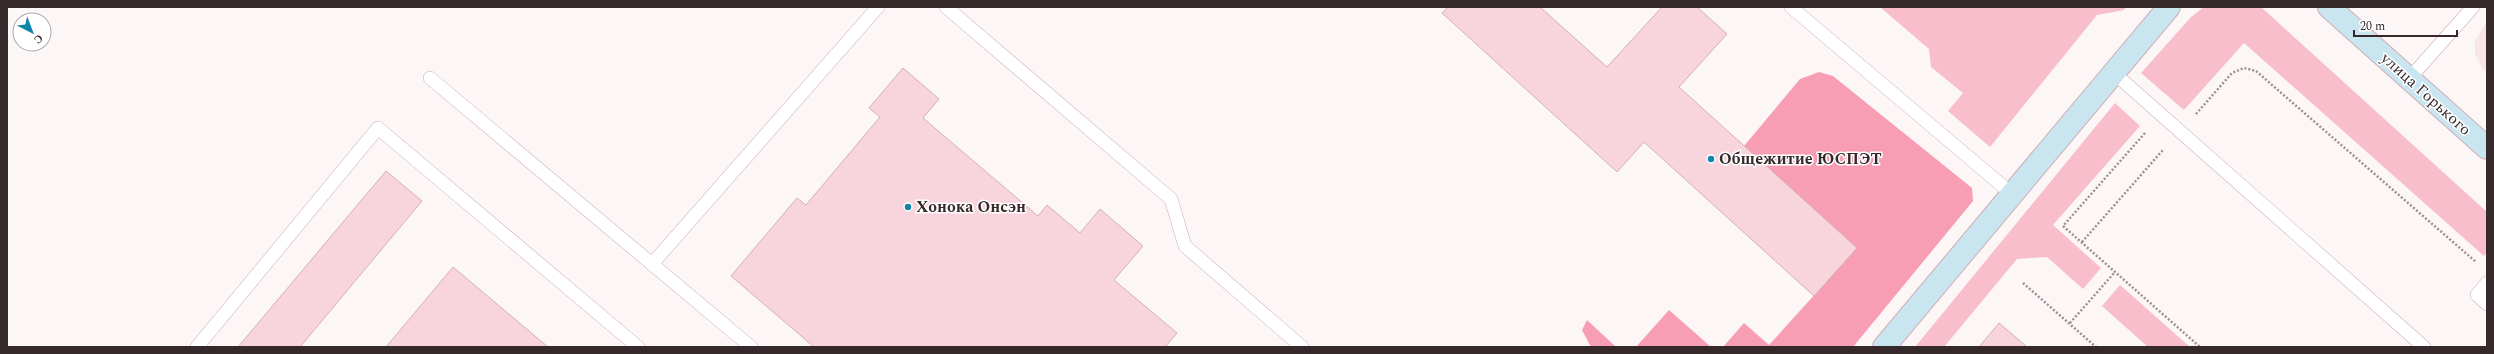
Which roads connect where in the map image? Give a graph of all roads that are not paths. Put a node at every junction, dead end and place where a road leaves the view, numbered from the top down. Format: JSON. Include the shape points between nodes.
{"nodes":[{"id":1,"x":878,"y":7,"type":"edge"},
{"id":2,"x":946,"y":7,"type":"edge"},
{"id":3,"x":1791,"y":7,"type":"edge"},
{"id":4,"x":2168,"y":7,"type":"edge"},
{"id":5,"x":2329,"y":7,"type":"edge"},
{"id":6,"x":2473,"y":7,"type":"edge"},
{"id":7,"x":2114,"y":73,"type":"junction"},
{"id":8,"x":430,"y":78,"type":"dead end"},
{"id":9,"x":2409,"y":79,"type":"junction"},
{"id":10,"x":2487,"y":148,"type":"edge"},
{"id":11,"x":2012,"y":194,"type":"junction"},
{"id":12,"x":652,"y":264,"type":"junction"},
{"id":13,"x":2487,"y":283,"type":"edge"},
{"id":14,"x":2487,"y":304,"type":"edge"},
{"id":15,"x":197,"y":347,"type":"edge"},
{"id":16,"x":638,"y":347,"type":"edge"},
{"id":17,"x":751,"y":347,"type":"edge"},
{"id":18,"x":1302,"y":347,"type":"edge"},
{"id":19,"x":1884,"y":347,"type":"edge"},
{"id":20,"x":2424,"y":347,"type":"edge"}],
"edges":[{"from":1,"to":12,"type":"lane"},
{"from":2,"to":18,"type":"lane","via":[[1171,199],[1185,246]]},
{"from":3,"to":11,"type":"lane"},
{"from":4,"to":7,"type":"street"},
{"from":5,"to":9,"type":"street","name":"улица Горького"},
{"from":6,"to":9,"type":"lane"},
{"from":7,"to":11,"type":"street"},
{"from":7,"to":20,"type":"lane"},
{"from":8,"to":12,"type":"lane"},
{"from":9,"to":10,"type":"street","name":"улица Горького"},
{"from":11,"to":19,"type":"street"},
{"from":12,"to":17,"type":"lane"},
{"from":13,"to":14,"type":"lane","via":[[2477,295]]},
{"from":15,"to":16,"type":"lane","via":[[378,128]]}]}
